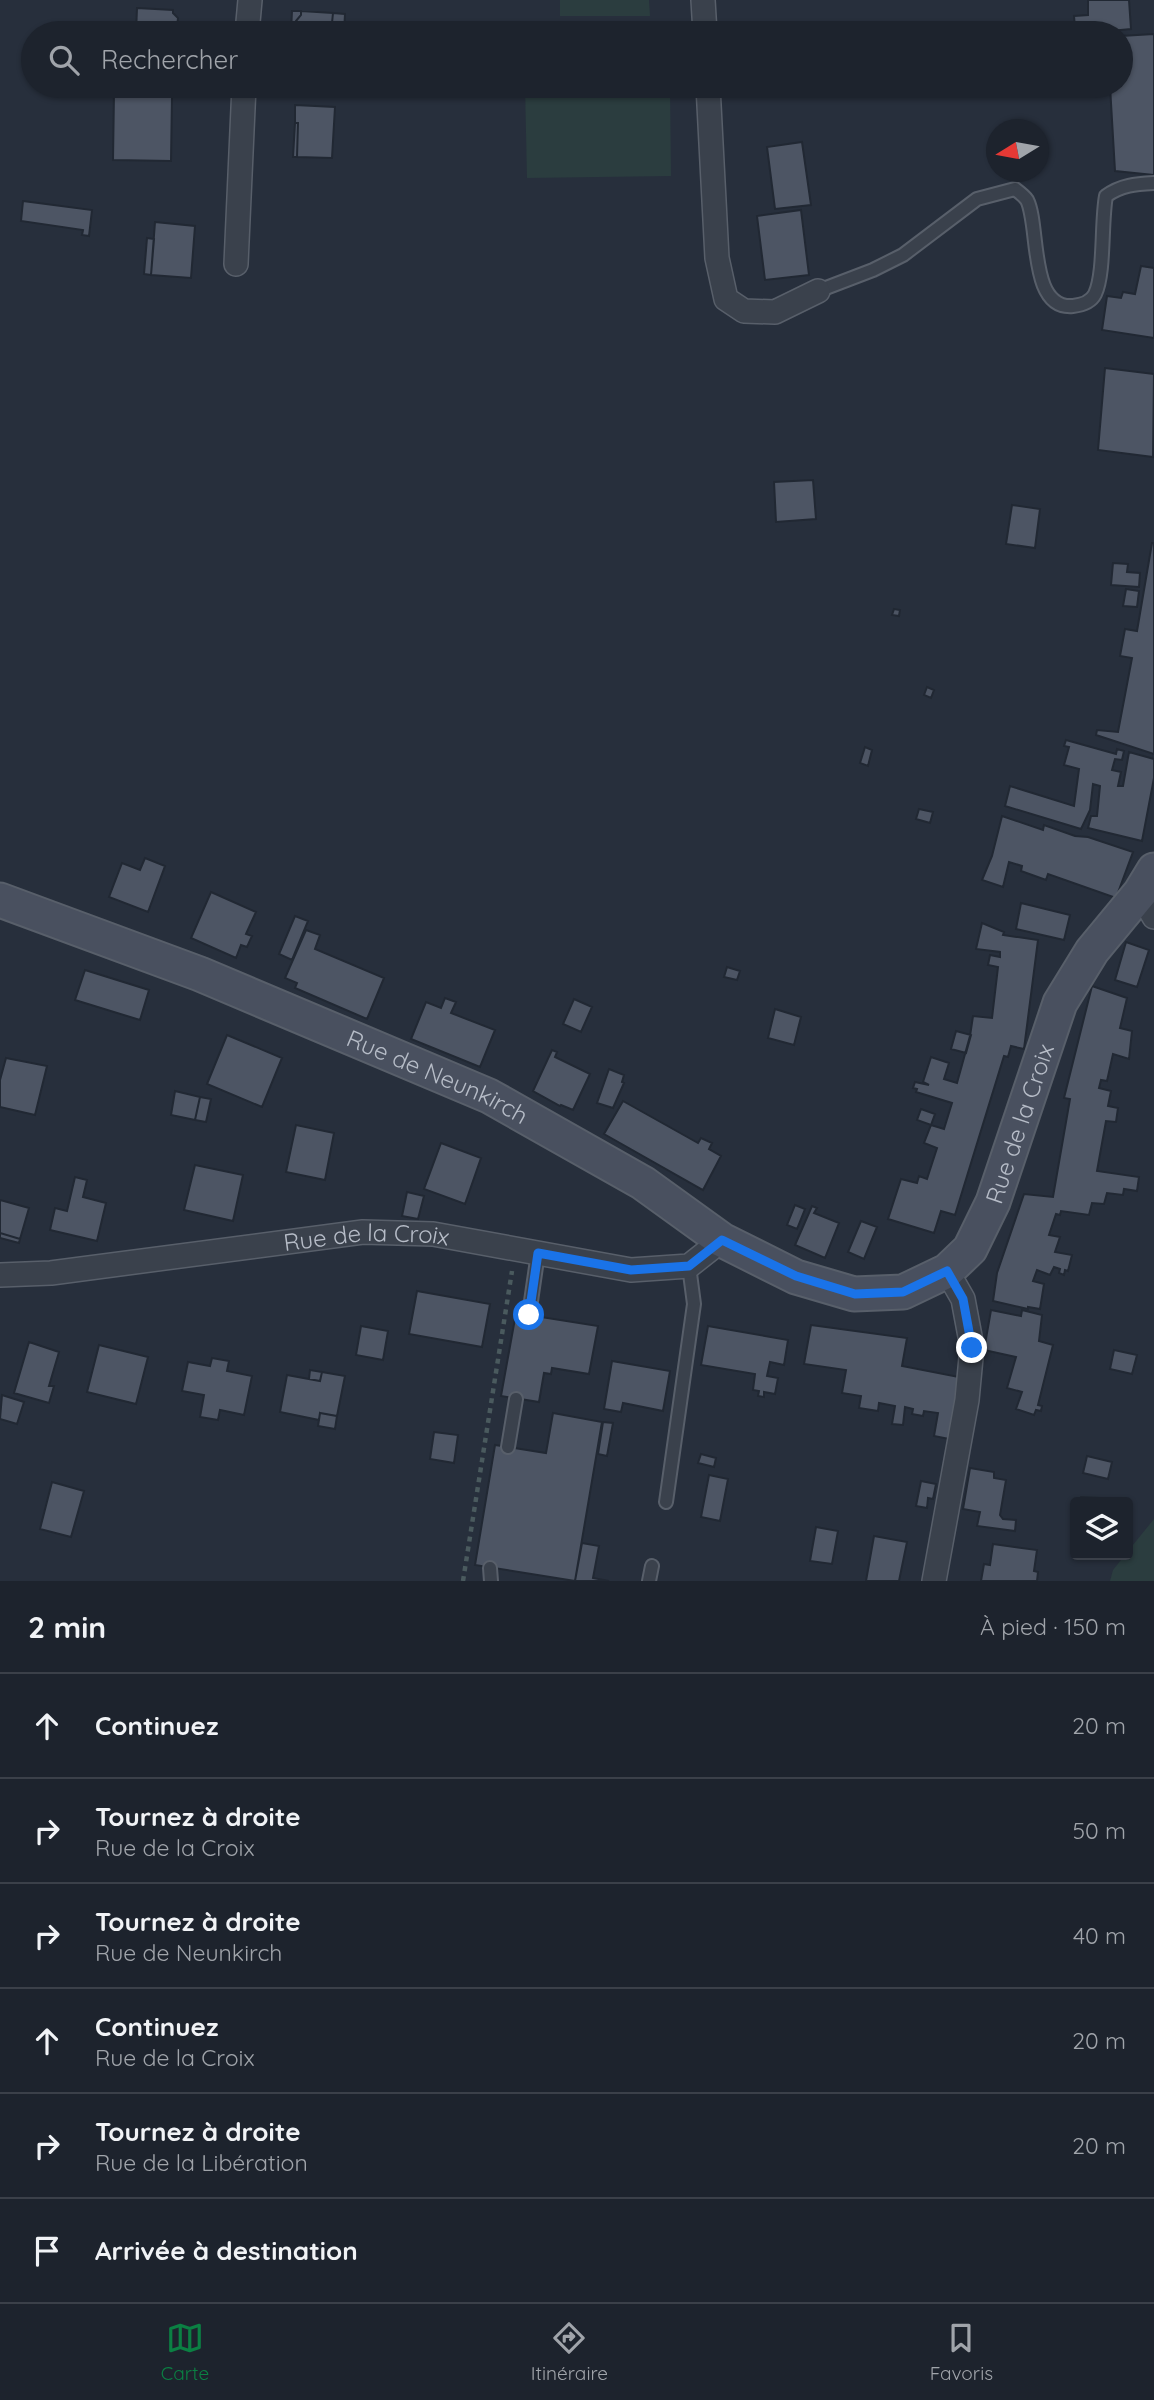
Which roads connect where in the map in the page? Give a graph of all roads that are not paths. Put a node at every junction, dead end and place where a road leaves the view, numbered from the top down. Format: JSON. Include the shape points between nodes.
{"nodes":[{"id":1,"x":250,"y":0,"type":"edge"},
{"id":2,"x":703,"y":0,"type":"edge"},
{"id":3,"x":248,"y":21,"type":"edge"},
{"id":4,"x":704,"y":21,"type":"edge"},
{"id":5,"x":243,"y":98,"type":"edge"},
{"id":6,"x":709,"y":98,"type":"edge"},
{"id":7,"x":1154,"y":183,"type":"edge"},
{"id":8,"x":236,"y":264,"type":"dead end"},
{"id":9,"x":818,"y":291,"type":"joint"},
{"id":10,"x":1149,"y":893,"type":"edge"},
{"id":11,"x":0,"y":900,"type":"edge"},
{"id":12,"x":722,"y":1240,"type":"junction"},
{"id":13,"x":527,"y":1251,"type":"junction"},
{"id":14,"x":689,"y":1266,"type":"junction"},
{"id":15,"x":947,"y":1271,"type":"junction"},
{"id":16,"x":0,"y":1275,"type":"edge"},
{"id":17,"x":855,"y":1294,"type":"joint"},
{"id":18,"x":529,"y":1315,"type":"dead end"},
{"id":19,"x":516,"y":1399,"type":"dead end"},
{"id":20,"x":508,"y":1447,"type":"dead end"},
{"id":21,"x":666,"y":1502,"type":"dead end"},
{"id":22,"x":652,"y":1566,"type":"dead end"},
{"id":23,"x":649,"y":1581,"type":"edge"},
{"id":24,"x":934,"y":1581,"type":"edge"}],
"edges":[{"from":1,"to":3,"type":"street"},
{"from":2,"to":4,"type":"street"},
{"from":5,"to":8,"type":"street"},
{"from":6,"to":9,"type":"street","via":[[718,258],[726,299],[744,312],[775,312]]},
{"from":7,"to":9,"type":"lane","via":[[1133,184],[1106,196],[1099,280],[1094,296],[1083,305],[1066,307],[1047,291],[1027,200],[1015,189],[978,199],[903,255]]},
{"from":10,"to":15,"type":"street","name":"Rue de la Croix","via":[[1092,951],[1060,1003],[993,1202],[970,1249]]},
{"from":11,"to":12,"type":"street","name":"Rue de Neunkirch","via":[[200,974],[489,1096],[643,1184]]},
{"from":12,"to":14,"type":"street"},
{"from":12,"to":17,"type":"street","name":"Rue de Neunkirch","via":[[796,1276]]},
{"from":13,"to":14,"type":"street","name":"Rue de la Croix","via":[[631,1270]]},
{"from":13,"to":16,"type":"street","name":"Rue de la Croix","via":[[433,1234],[363,1232],[51,1273]]},
{"from":13,"to":18,"type":"lane"},
{"from":14,"to":21,"type":"lane","via":[[694,1304]]},
{"from":15,"to":17,"type":"street","name":"Rue de la Croix","via":[[903,1292]]},
{"from":15,"to":24,"type":"street","via":[[963,1299],[972,1348]]},
{"from":19,"to":20,"type":"lane"},
{"from":22,"to":23,"type":"lane"}]}
